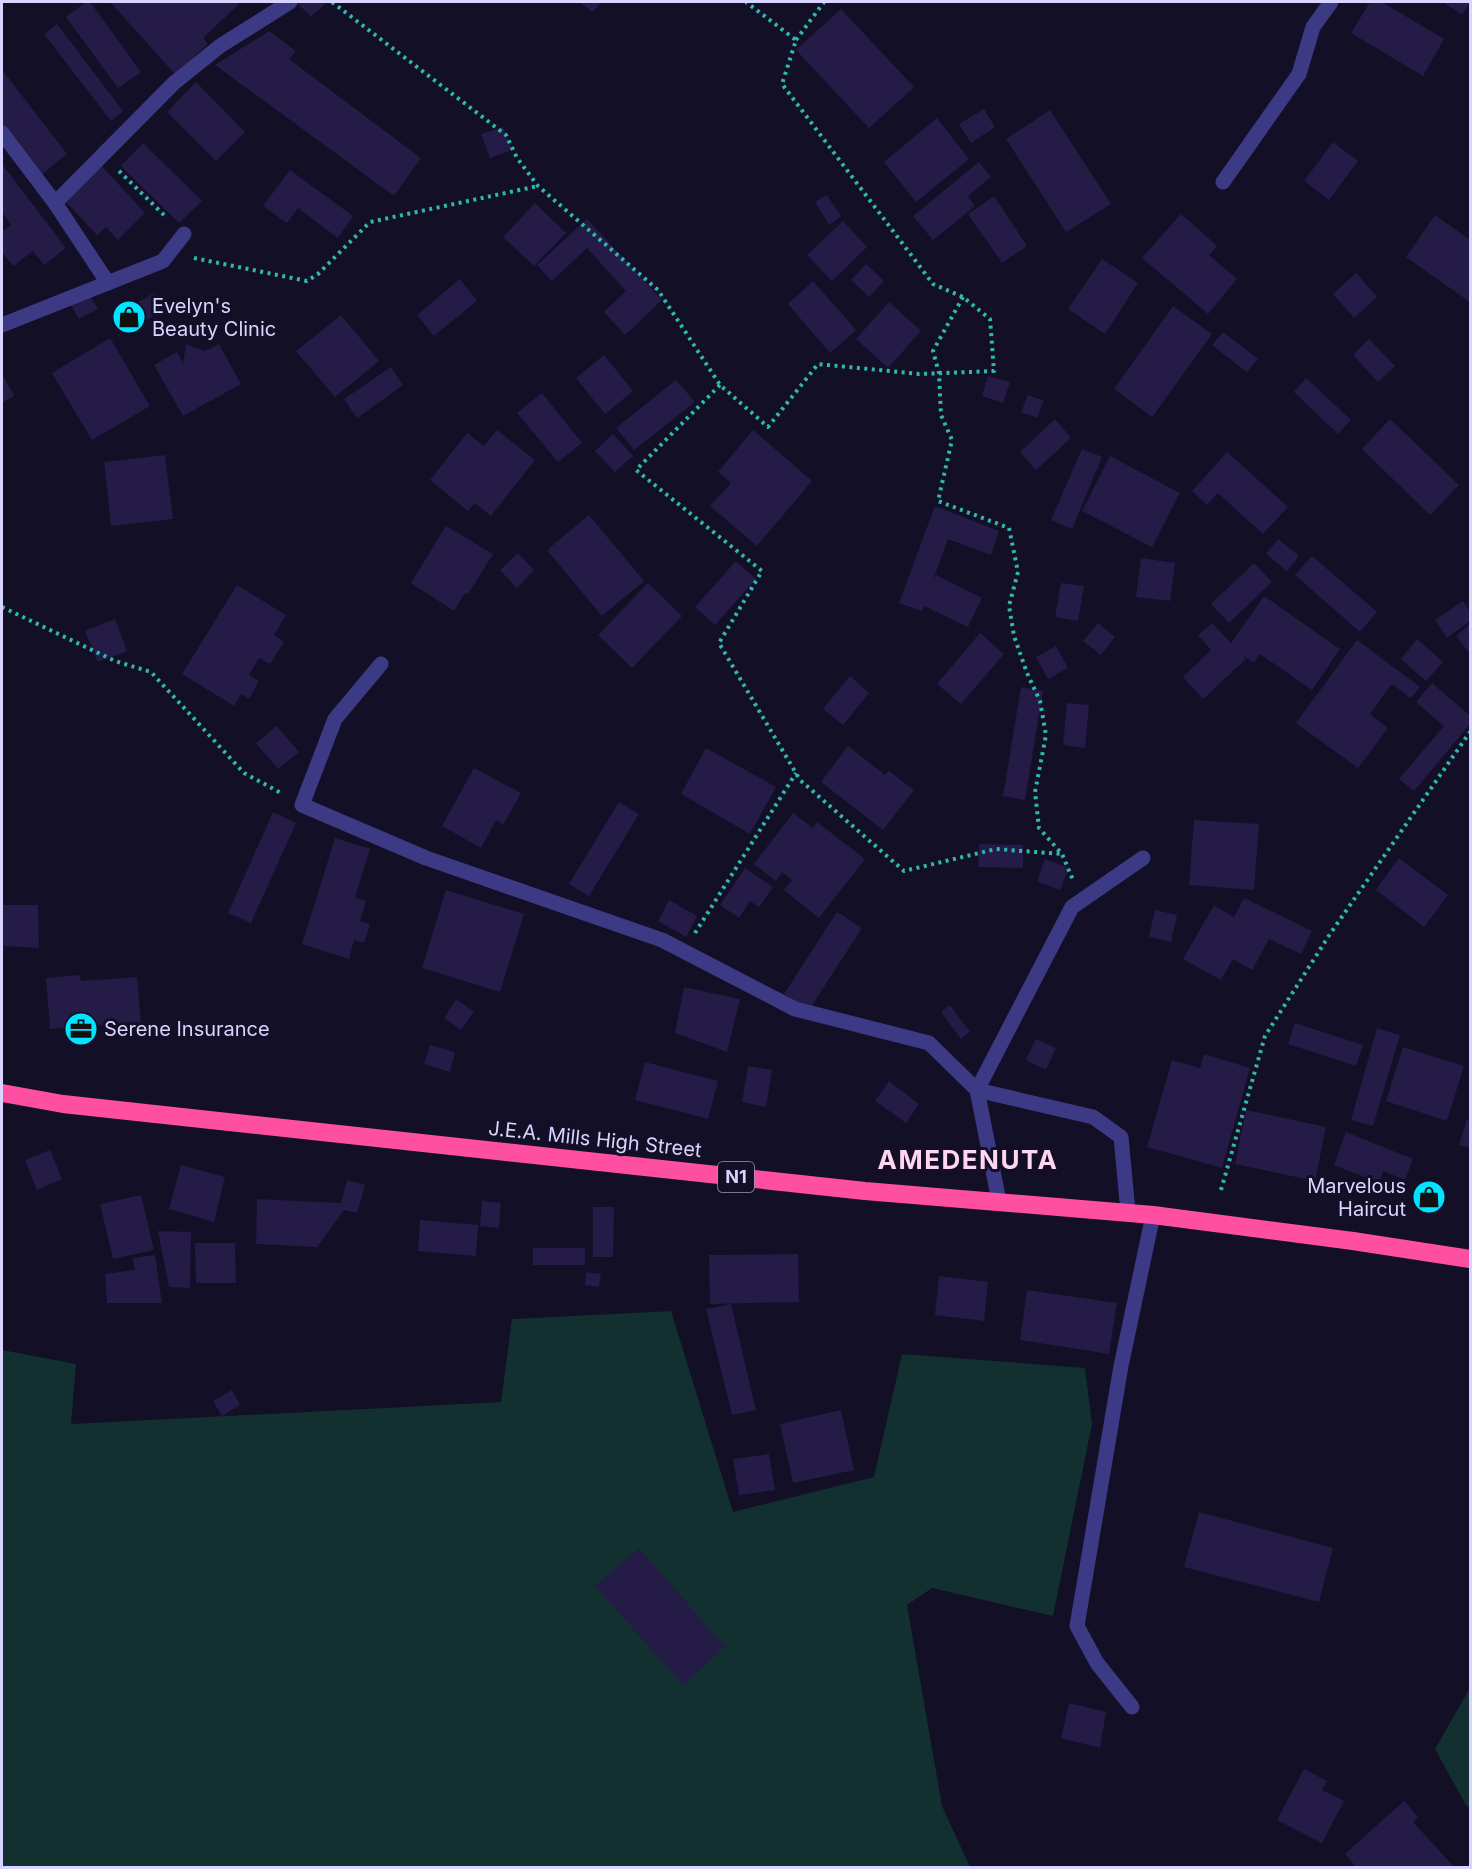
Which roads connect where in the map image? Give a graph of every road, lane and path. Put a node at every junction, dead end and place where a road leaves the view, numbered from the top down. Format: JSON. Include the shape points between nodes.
{"nodes":[{"id":1,"x":290,"y":2,"type":"edge"},
{"id":2,"x":332,"y":2,"type":"edge"},
{"id":3,"x":746,"y":2,"type":"edge"},
{"id":4,"x":824,"y":2,"type":"edge"},
{"id":5,"x":1331,"y":2,"type":"edge"},
{"id":6,"x":796,"y":40,"type":"junction"},
{"id":7,"x":2,"y":133,"type":"edge"},
{"id":8,"x":103,"y":156,"type":"junction"},
{"id":9,"x":1222,"y":182,"type":"dead end"},
{"id":10,"x":538,"y":186,"type":"junction"},
{"id":11,"x":55,"y":203,"type":"junction"},
{"id":12,"x":184,"y":234,"type":"joint"},
{"id":13,"x":170,"y":253,"type":"junction"},
{"id":14,"x":108,"y":283,"type":"junction"},
{"id":15,"x":963,"y":297,"type":"junction"},
{"id":16,"x":2,"y":325,"type":"edge"},
{"id":17,"x":939,"y":373,"type":"junction"},
{"id":18,"x":720,"y":385,"type":"junction"},
{"id":19,"x":2,"y":607,"type":"edge"},
{"id":20,"x":381,"y":664,"type":"dead end"},
{"id":21,"x":1470,"y":732,"type":"edge"},
{"id":22,"x":796,"y":773,"type":"junction"},
{"id":23,"x":302,"y":805,"type":"junction"},
{"id":24,"x":1062,"y":854,"type":"junction"},
{"id":25,"x":1143,"y":858,"type":"dead end"},
{"id":26,"x":1072,"y":907,"type":"junction"},
{"id":27,"x":684,"y":951,"type":"junction"},
{"id":28,"x":977,"y":1090,"type":"junction"},
{"id":29,"x":2,"y":1093,"type":"edge"},
{"id":30,"x":1221,"y":1190,"type":"dead end"},
{"id":31,"x":999,"y":1200,"type":"junction"},
{"id":32,"x":1128,"y":1212,"type":"junction"},
{"id":33,"x":1153,"y":1215,"type":"junction"},
{"id":34,"x":1470,"y":1259,"type":"edge"},
{"id":35,"x":1132,"y":1707,"type":"dead end"}],
"edges":[{"from":1,"to":8,"type":"street","via":[[220,46],[174,83]]},
{"from":2,"to":10,"type":"path","via":[[506,135]]},
{"from":3,"to":6,"type":"path"},
{"from":4,"to":6,"type":"path"},
{"from":5,"to":9,"type":"street","via":[[1313,27],[1299,74]]},
{"from":6,"to":15,"type":"path","via":[[782,84],[933,285]]},
{"from":7,"to":11,"type":"street"},
{"from":8,"to":11,"type":"street"},
{"from":8,"to":12,"type":"path"},
{"from":10,"to":13,"type":"path","via":[[370,222],[307,281]]},
{"from":10,"to":18,"type":"path","via":[[658,290]]},
{"from":11,"to":14,"type":"street"},
{"from":12,"to":13,"type":"street"},
{"from":13,"to":14,"type":"street","via":[[164,261]]},
{"from":14,"to":16,"type":"street"},
{"from":15,"to":17,"type":"path","via":[[933,351]]},
{"from":15,"to":17,"type":"path","via":[[990,319],[994,371]]},
{"from":17,"to":18,"type":"path","via":[[818,364],[768,427]]},
{"from":17,"to":24,"type":"path","via":[[940,415],[952,440],[938,501],[1009,528],[1018,572],[1009,606],[1014,636],[1040,701],[1046,735],[1035,792],[1039,828]]},
{"from":18,"to":22,"type":"path","via":[[636,471],[762,572],[719,643]]},
{"from":19,"to":23,"type":"path","via":[[115,661],[151,672],[244,773]]},
{"from":20,"to":23,"type":"street","via":[[336,719]]},
{"from":21,"to":30,"type":"path","via":[[1330,934],[1265,1036]]},
{"from":22,"to":24,"type":"path","via":[[904,871],[996,849]]},
{"from":22,"to":27,"type":"path"},
{"from":23,"to":27,"type":"street","via":[[426,858]]},
{"from":24,"to":26,"type":"path","via":[[1076,885]]},
{"from":25,"to":26,"type":"street"},
{"from":26,"to":28,"type":"street"},
{"from":27,"to":28,"type":"street","via":[[795,1009],[929,1043]]},
{"from":28,"to":31,"type":"street"},
{"from":28,"to":32,"type":"street","via":[[1093,1117],[1121,1137]]},
{"from":29,"to":31,"type":"highway","name":"J.E.A. Mills High Street","number":"N1","via":[[63,1104],[817,1186]]},
{"from":31,"to":32,"type":"highway","name":"J.E.A. Mills High Street","number":"N1"},
{"from":32,"to":33,"type":"highway","name":"J.E.A. Mills High Street","number":"N1"},
{"from":33,"to":34,"type":"highway","name":"J.E.A. Mills High Street","number":"N1"},
{"from":33,"to":35,"type":"street","via":[[1121,1365],[1077,1626],[1097,1662]]}]}
